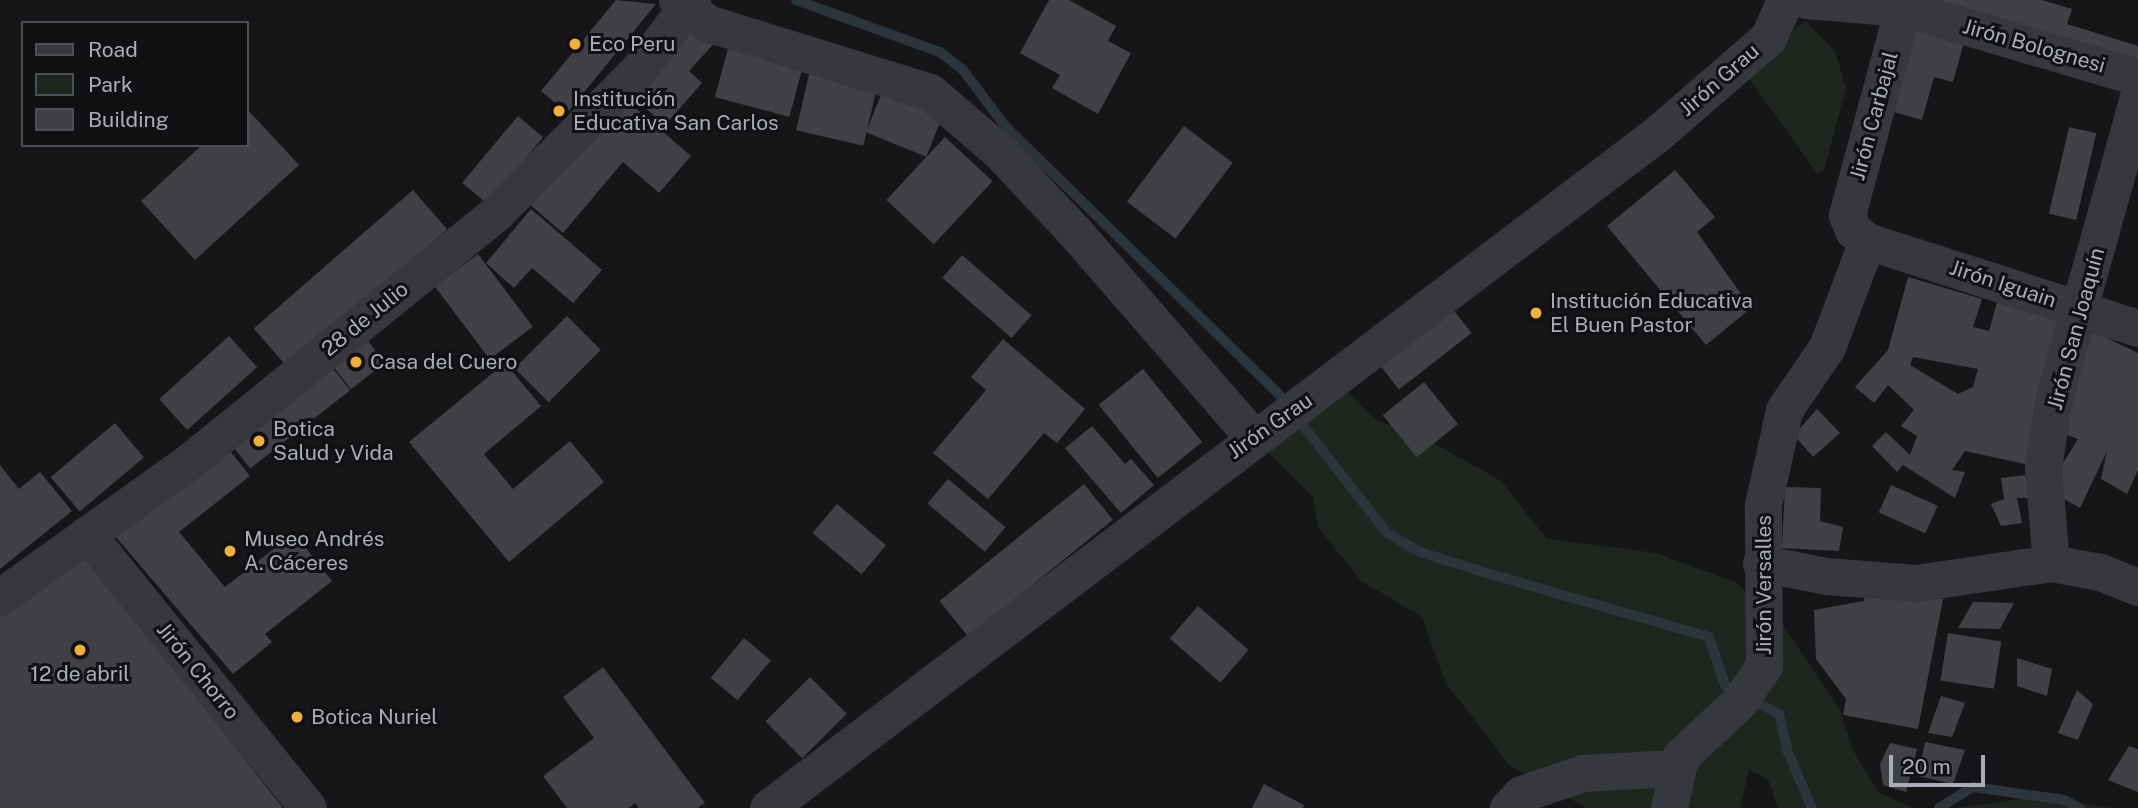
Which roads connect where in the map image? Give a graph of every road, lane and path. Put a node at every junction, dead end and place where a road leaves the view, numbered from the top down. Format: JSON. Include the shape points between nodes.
{"nodes":[{"id":1,"x":1785,"y":0,"type":"edge"},
{"id":2,"x":1806,"y":0,"type":"edge"},
{"id":3,"x":686,"y":4,"type":"edge"},
{"id":4,"x":1904,"y":4,"type":"edge"},
{"id":5,"x":2138,"y":77,"type":"edge"},
{"id":6,"x":2138,"y":98,"type":"edge"},
{"id":7,"x":1860,"y":236,"type":"junction"},
{"id":8,"x":2082,"y":310,"type":"junction"},
{"id":9,"x":2138,"y":328,"type":"edge"},
{"id":10,"x":1252,"y":436,"type":"junction"},
{"id":11,"x":88,"y":534,"type":"junction"},
{"id":12,"x":1761,"y":563,"type":"junction"},
{"id":13,"x":2051,"y":563,"type":"junction"},
{"id":14,"x":2138,"y":587,"type":"edge"},
{"id":15,"x":0,"y":597,"type":"edge"},
{"id":16,"x":1680,"y":758,"type":"junction"},
{"id":17,"x":309,"y":808,"type":"edge"},
{"id":18,"x":768,"y":808,"type":"edge"},
{"id":19,"x":1508,"y":808,"type":"edge"},
{"id":20,"x":1669,"y":808,"type":"edge"}],
"edges":[{"from":1,"to":10,"type":"street","name":"Jirón Grau","via":[[1768,38],[1657,134],[1335,381]]},
{"from":2,"to":4,"type":"street","name":"Jirón Bolognesi"},
{"from":3,"to":10,"type":"street","via":[[759,40],[834,58],[930,92],[1000,152],[1074,231]]},
{"from":3,"to":11,"type":"street","name":"28 de Julio","via":[[639,69],[497,212],[191,461]]},
{"from":4,"to":5,"type":"street","name":"Jirón Bolognesi"},
{"from":4,"to":7,"type":"street","name":"Jirón Carbajal","via":[[1847,215]]},
{"from":6,"to":8,"type":"street","name":"Jirón San Joaquín"},
{"from":7,"to":8,"type":"street","name":"Jirón Iguain"},
{"from":7,"to":12,"type":"street","name":"Jirón Versalles","via":[[1827,348],[1784,410],[1763,505]]},
{"from":8,"to":9,"type":"street","name":"Jirón Iguain"},
{"from":8,"to":13,"type":"street","name":"Jirón San Joaquín","via":[[2054,398],[2043,467]]},
{"from":10,"to":18,"type":"street","name":"Jirón Grau"},
{"from":11,"to":15,"type":"street","name":"28 de Julio"},
{"from":11,"to":17,"type":"street","name":"Jirón Chorro"},
{"from":12,"to":13,"type":"street","via":[[1826,576],[1916,583]]},
{"from":12,"to":16,"type":"street","name":"Jirón Versalles","via":[[1767,647],[1759,676],[1738,703]]},
{"from":13,"to":14,"type":"street","via":[[2100,572]]},
{"from":16,"to":19,"type":"street","via":[[1583,773],[1521,794]]},
{"from":16,"to":20,"type":"street"}]}
